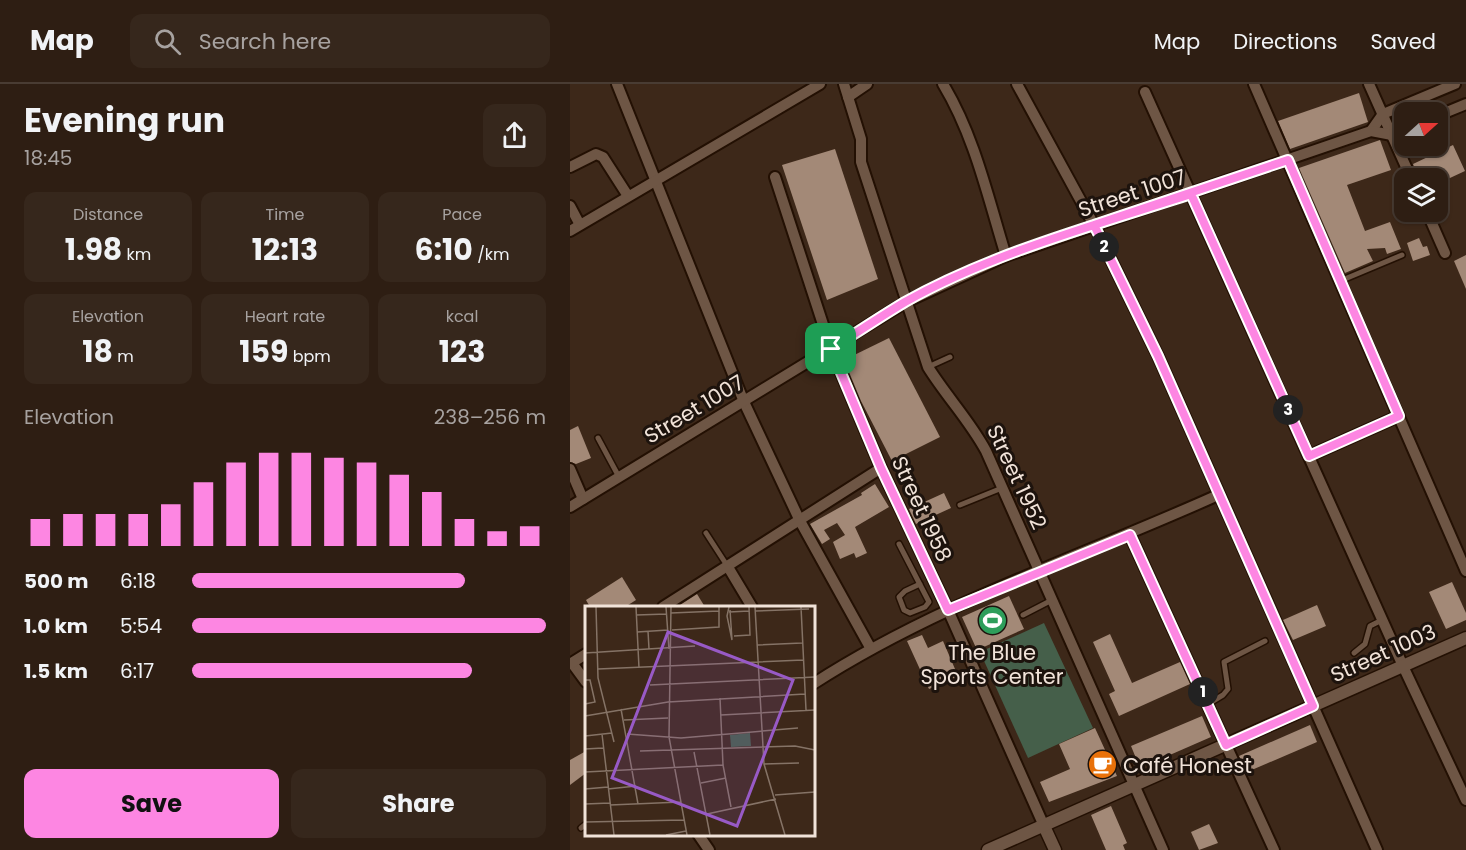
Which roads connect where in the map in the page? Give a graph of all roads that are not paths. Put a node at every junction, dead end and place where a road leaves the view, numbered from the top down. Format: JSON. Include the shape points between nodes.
{"nodes":[{"id":1,"x":617,"y":84,"type":"edge"},
{"id":2,"x":820,"y":84,"type":"edge"},
{"id":3,"x":844,"y":84,"type":"edge"},
{"id":4,"x":867,"y":84,"type":"edge"},
{"id":5,"x":943,"y":84,"type":"edge"},
{"id":6,"x":1017,"y":84,"type":"edge"},
{"id":7,"x":1254,"y":84,"type":"edge"},
{"id":8,"x":1369,"y":84,"type":"edge"},
{"id":9,"x":1455,"y":84,"type":"edge"},
{"id":10,"x":1145,"y":92,"type":"dead end"},
{"id":11,"x":848,"y":97,"type":"junction"},
{"id":12,"x":1466,"y":104,"type":"edge"},
{"id":13,"x":1448,"y":111,"type":"edge"},
{"id":14,"x":1383,"y":114,"type":"junction"},
{"id":15,"x":1371,"y":131,"type":"junction"},
{"id":16,"x":1392,"y":135,"type":"junction"},
{"id":17,"x":1288,"y":160,"type":"junction"},
{"id":18,"x":570,"y":167,"type":"edge"},
{"id":19,"x":1407,"y":168,"type":"edge"},
{"id":20,"x":775,"y":177,"type":"dead end"},
{"id":21,"x":657,"y":180,"type":"junction"},
{"id":22,"x":1191,"y":194,"type":"junction"},
{"id":23,"x":628,"y":196,"type":"junction"},
{"id":24,"x":570,"y":206,"type":"edge"},
{"id":25,"x":1431,"y":222,"type":"edge"},
{"id":26,"x":579,"y":223,"type":"junction"},
{"id":27,"x":1094,"y":225,"type":"junction"},
{"id":28,"x":570,"y":231,"type":"edge"},
{"id":29,"x":1445,"y":253,"type":"dead end"},
{"id":30,"x":1402,"y":255,"type":"dead end"},
{"id":31,"x":1006,"y":256,"type":"junction"},
{"id":32,"x":1339,"y":282,"type":"junction"},
{"id":33,"x":906,"y":302,"type":"junction"},
{"id":34,"x":831,"y":349,"type":"junction"},
{"id":35,"x":950,"y":357,"type":"dead end"},
{"id":36,"x":928,"y":367,"type":"junction"},
{"id":37,"x":744,"y":402,"type":"junction"},
{"id":38,"x":1399,"y":416,"type":"junction"},
{"id":39,"x":598,"y":438,"type":"dead end"},
{"id":40,"x":1309,"y":456,"type":"junction"},
{"id":41,"x":881,"y":468,"type":"junction"},
{"id":42,"x":570,"y":469,"type":"edge"},
{"id":43,"x":620,"y":477,"type":"junction"},
{"id":44,"x":1002,"y":488,"type":"junction"},
{"id":45,"x":1218,"y":495,"type":"junction"},
{"id":46,"x":583,"y":499,"type":"junction"},
{"id":47,"x":960,"y":506,"type":"dead end"},
{"id":48,"x":570,"y":507,"type":"edge"},
{"id":49,"x":800,"y":521,"type":"junction"},
{"id":50,"x":706,"y":533,"type":"dead end"},
{"id":51,"x":1130,"y":535,"type":"junction"},
{"id":52,"x":899,"y":544,"type":"dead end"},
{"id":53,"x":921,"y":554,"type":"junction"},
{"id":54,"x":909,"y":561,"type":"junction"},
{"id":55,"x":728,"y":567,"type":"junction"},
{"id":56,"x":1466,"y":571,"type":"edge"},
{"id":57,"x":1040,"y":573,"type":"junction"},
{"id":58,"x":920,"y":584,"type":"junction"},
{"id":59,"x":1052,"y":600,"type":"junction"},
{"id":60,"x":665,"y":606,"type":"edge"},
{"id":61,"x":751,"y":606,"type":"edge"},
{"id":62,"x":948,"y":610,"type":"junction"},
{"id":63,"x":1023,"y":615,"type":"dead end"},
{"id":64,"x":1382,"y":620,"type":"junction"},
{"id":65,"x":1466,"y":638,"type":"edge"},
{"id":66,"x":1265,"y":641,"type":"dead end"},
{"id":67,"x":871,"y":649,"type":"junction"},
{"id":68,"x":1354,"y":653,"type":"dead end"},
{"id":69,"x":585,"y":655,"type":"edge"},
{"id":70,"x":571,"y":663,"type":"edge"},
{"id":71,"x":1403,"y":666,"type":"junction"},
{"id":72,"x":585,"y":681,"type":"edge"},
{"id":73,"x":814,"y":683,"type":"edge"},
{"id":74,"x":1208,"y":704,"type":"junction"},
{"id":75,"x":1313,"y":706,"type":"junction"},
{"id":76,"x":1226,"y":745,"type":"junction"},
{"id":77,"x":1134,"y":786,"type":"junction"},
{"id":78,"x":1466,"y":800,"type":"edge"},
{"id":79,"x":1044,"y":826,"type":"junction"},
{"id":80,"x":699,"y":835,"type":"edge"},
{"id":81,"x":708,"y":850,"type":"edge"},
{"id":82,"x":988,"y":850,"type":"edge"},
{"id":83,"x":1055,"y":850,"type":"edge"},
{"id":84,"x":1163,"y":850,"type":"edge"},
{"id":85,"x":1274,"y":850,"type":"edge"},
{"id":86,"x":1377,"y":850,"type":"edge"}],
"edges":[{"from":1,"to":21,"type":"street"},
{"from":2,"to":21,"type":"street"},
{"from":3,"to":11,"type":"street","name":"Street 1952"},
{"from":4,"to":11,"type":"street"},
{"from":5,"to":31,"type":"street","via":[[972,143]]},
{"from":6,"to":27,"type":"street"},
{"from":7,"to":17,"type":"street"},
{"from":8,"to":14,"type":"street"},
{"from":9,"to":14,"type":"street"},
{"from":10,"to":22,"type":"street"},
{"from":11,"to":33,"type":"street","name":"Street 1952","via":[[861,139],[861,162]]},
{"from":12,"to":13,"type":"street"},
{"from":14,"to":15,"type":"street"},
{"from":14,"to":16,"type":"street"},
{"from":15,"to":16,"type":"street"},
{"from":15,"to":17,"type":"street","name":"Street 1007"},
{"from":16,"to":19,"type":"street"},
{"from":17,"to":22,"type":"street","name":"Street 1007"},
{"from":17,"to":32,"type":"street"},
{"from":18,"to":23,"type":"street","via":[[596,154],[603,157]]},
{"from":20,"to":34,"type":"street","name":"Street 1958"},
{"from":21,"to":23,"type":"street"},
{"from":21,"to":37,"type":"street"},
{"from":22,"to":27,"type":"street","name":"Street 1007"},
{"from":22,"to":40,"type":"street"},
{"from":23,"to":26,"type":"street"},
{"from":24,"to":26,"type":"street"},
{"from":25,"to":29,"type":"street"},
{"from":26,"to":28,"type":"street"},
{"from":27,"to":31,"type":"street","name":"Street 1007"},
{"from":27,"to":45,"type":"street","via":[[1158,356]]},
{"from":30,"to":32,"type":"lane"},
{"from":31,"to":33,"type":"street","name":"Street 1007"},
{"from":32,"to":38,"type":"street"},
{"from":33,"to":34,"type":"street","name":"Street 1007"},
{"from":33,"to":36,"type":"street","name":"Street 1952"},
{"from":34,"to":37,"type":"street","name":"Street 1007"},
{"from":34,"to":41,"type":"street","name":"Street 1958"},
{"from":35,"to":36,"type":"lane"},
{"from":36,"to":44,"type":"street","name":"Street 1952","via":[[974,429]]},
{"from":37,"to":43,"type":"street","name":"Street 1007"},
{"from":37,"to":49,"type":"street"},
{"from":38,"to":40,"type":"street"},
{"from":38,"to":56,"type":"street"},
{"from":39,"to":43,"type":"lane"},
{"from":40,"to":64,"type":"street"},
{"from":41,"to":49,"type":"street"},
{"from":41,"to":53,"type":"street","name":"Street 1958"},
{"from":42,"to":46,"type":"street"},
{"from":43,"to":46,"type":"street","name":"Street 1007"},
{"from":44,"to":47,"type":"lane"},
{"from":44,"to":57,"type":"street","name":"Street 1952"},
{"from":45,"to":51,"type":"street"},
{"from":45,"to":75,"type":"street"},
{"from":46,"to":48,"type":"street","name":"Street 1007"},
{"from":49,"to":55,"type":"street"},
{"from":49,"to":67,"type":"street"},
{"from":50,"to":55,"type":"lane"},
{"from":51,"to":57,"type":"street"},
{"from":51,"to":74,"type":"street"},
{"from":52,"to":54,"type":"lane"},
{"from":53,"to":54,"type":"lane"},
{"from":53,"to":62,"type":"street","name":"Street 1958"},
{"from":54,"to":58,"type":"lane"},
{"from":55,"to":60,"type":"street"},
{"from":55,"to":61,"type":"street"},
{"from":57,"to":59,"type":"street","name":"Street 1952"},
{"from":57,"to":62,"type":"street"},
{"from":58,"to":58,"type":"lane","via":[[899,597],[904,610],[910,613],[928,605]]},
{"from":59,"to":63,"type":"lane"},
{"from":59,"to":77,"type":"street","name":"Street 1952"},
{"from":62,"to":67,"type":"street"},
{"from":62,"to":79,"type":"street","name":"Street 1958"},
{"from":64,"to":68,"type":"lane","via":[[1370,626],[1365,644]]},
{"from":64,"to":71,"type":"street"},
{"from":65,"to":71,"type":"street","name":"Street 1003"},
{"from":66,"to":74,"type":"lane","via":[[1224,662],[1227,689]]},
{"from":67,"to":73,"type":"street"},
{"from":69,"to":70,"type":"street"},
{"from":70,"to":72,"type":"street"},
{"from":71,"to":75,"type":"street","name":"Street 1003"},
{"from":71,"to":78,"type":"street"},
{"from":74,"to":76,"type":"street"},
{"from":75,"to":76,"type":"street","name":"Street 1003"},
{"from":75,"to":86,"type":"street"},
{"from":76,"to":77,"type":"street","name":"Street 1003"},
{"from":76,"to":85,"type":"street"},
{"from":77,"to":79,"type":"street","name":"Street 1003"},
{"from":77,"to":84,"type":"street","name":"Street 1952"},
{"from":79,"to":82,"type":"street","name":"Street 1003"},
{"from":79,"to":83,"type":"street","name":"Street 1958"},
{"from":80,"to":81,"type":"street"}]}
